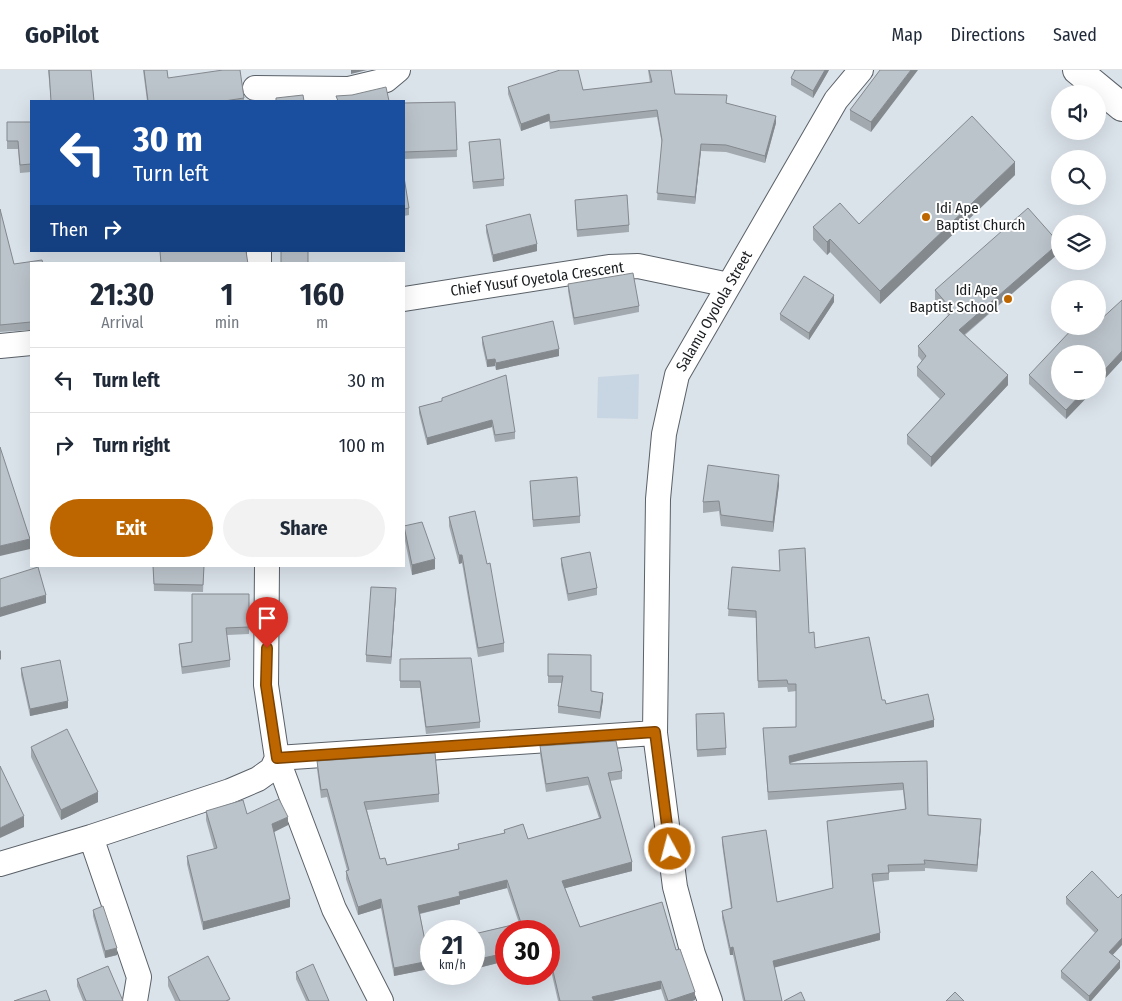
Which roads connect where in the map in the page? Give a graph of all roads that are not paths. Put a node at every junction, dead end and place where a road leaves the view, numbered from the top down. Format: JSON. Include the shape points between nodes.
{"nodes":[{"id":1,"x":398,"y":70,"type":"edge"},
{"id":2,"x":861,"y":70,"type":"edge"},
{"id":3,"x":1077,"y":70,"type":"edge"},
{"id":4,"x":255,"y":87,"type":"edge"},
{"id":5,"x":1122,"y":107,"type":"edge"},
{"id":6,"x":729,"y":285,"type":"junction"},
{"id":7,"x":405,"y":299,"type":"edge"},
{"id":8,"x":30,"y":343,"type":"edge"},
{"id":9,"x":0,"y":346,"type":"edge"},
{"id":10,"x":267,"y":567,"type":"edge"},
{"id":11,"x":655,"y":732,"type":"junction"},
{"id":12,"x":277,"y":758,"type":"junction"},
{"id":13,"x":91,"y":837,"type":"junction"},
{"id":14,"x":0,"y":864,"type":"edge"},
{"id":15,"x":135,"y":1001,"type":"edge"},
{"id":16,"x":380,"y":1001,"type":"edge"},
{"id":17,"x":710,"y":1001,"type":"edge"}],
"edges":[{"from":1,"to":4,"type":"street","via":[[386,80],[349,89]]},
{"from":2,"to":6,"type":"street","name":"Salamu Oyolola Street","via":[[836,100]]},
{"from":3,"to":5,"type":"main road"},
{"from":6,"to":7,"type":"street","name":"Chief Yusuf Oyetola Crescent","via":[[638,266],[609,267]]},
{"from":6,"to":11,"type":"street","name":"Salamu Oyolola Street","via":[[677,375],[664,434],[658,499]]},
{"from":8,"to":9,"type":"street"},
{"from":10,"to":12,"type":"street","via":[[266,685]]},
{"from":11,"to":12,"type":"street"},
{"from":11,"to":17,"type":"street","name":"Salamu Oyolola Street","via":[[675,887]]},
{"from":12,"to":13,"type":"street","via":[[272,770],[230,791]]},
{"from":12,"to":16,"type":"street","via":[[334,909]]},
{"from":13,"to":14,"type":"street"},
{"from":13,"to":15,"type":"street","via":[[139,977]]}]}
